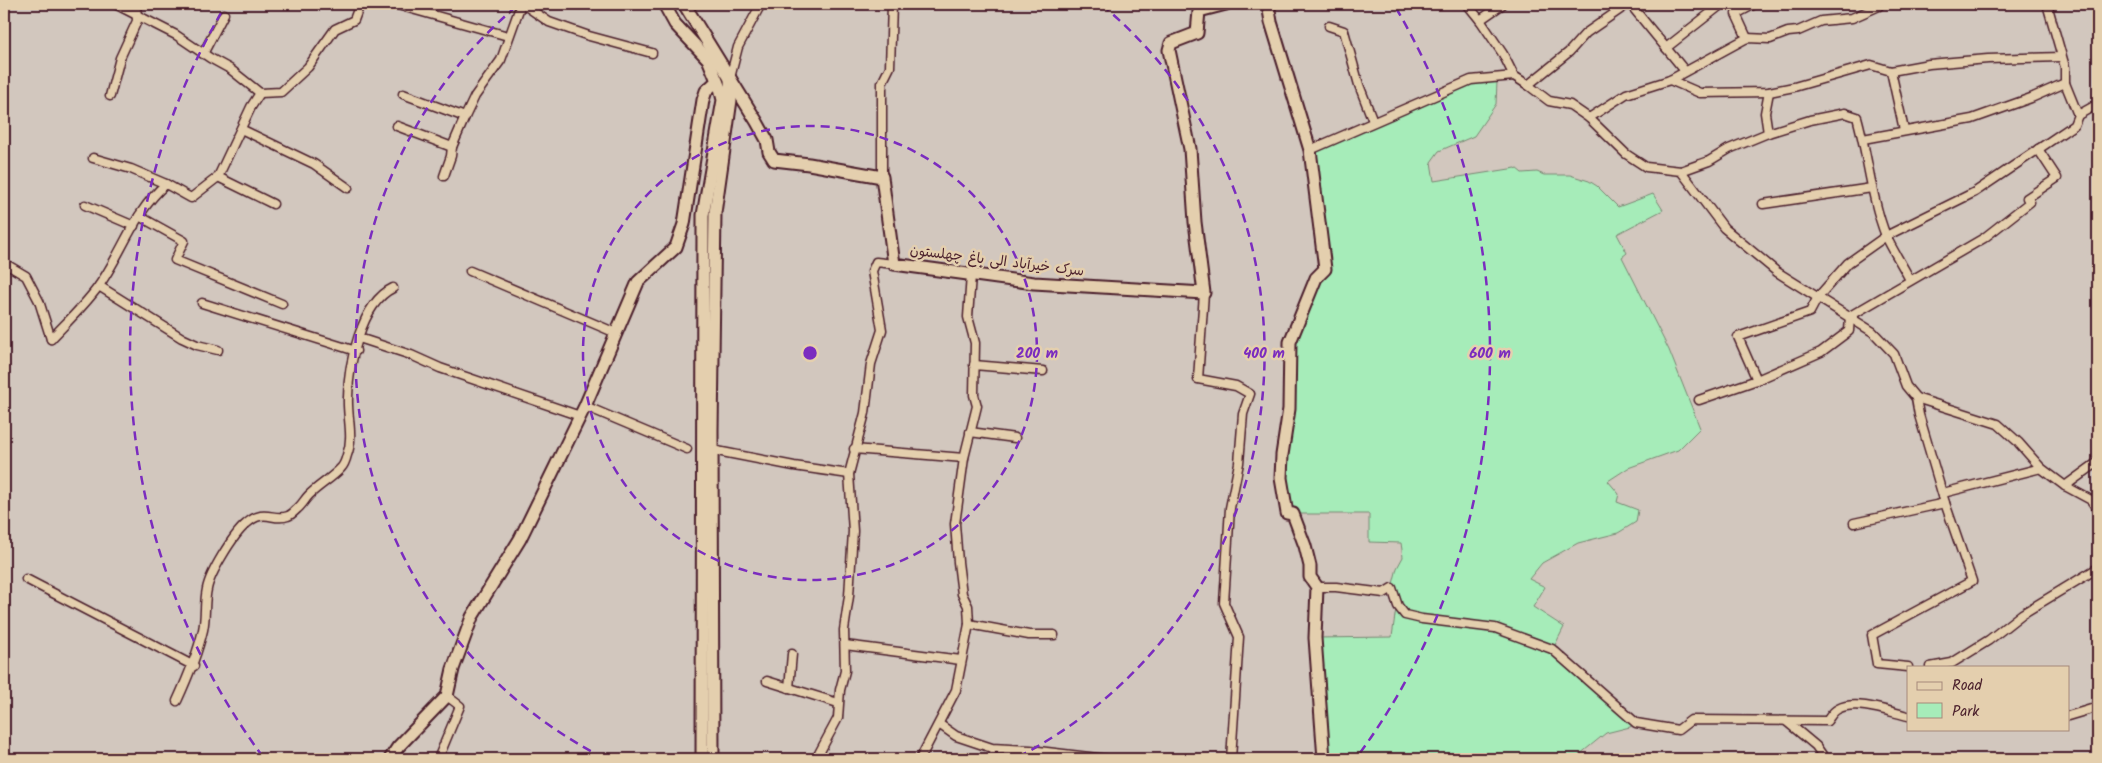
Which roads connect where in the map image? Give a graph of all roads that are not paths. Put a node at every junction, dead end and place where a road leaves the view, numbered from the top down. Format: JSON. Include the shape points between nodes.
{"nodes":[{"id":1,"x":4,"y":4,"type":"edge"},
{"id":2,"x":114,"y":4,"type":"edge"},
{"id":3,"x":136,"y":4,"type":"edge"},
{"id":4,"x":360,"y":4,"type":"edge"},
{"id":5,"x":394,"y":4,"type":"edge"},
{"id":6,"x":522,"y":4,"type":"edge"},
{"id":7,"x":664,"y":4,"type":"edge"},
{"id":8,"x":684,"y":4,"type":"edge"},
{"id":9,"x":761,"y":4,"type":"edge"},
{"id":10,"x":892,"y":4,"type":"edge"},
{"id":11,"x":1226,"y":4,"type":"edge"},
{"id":12,"x":1268,"y":4,"type":"edge"},
{"id":13,"x":1467,"y":4,"type":"edge"},
{"id":14,"x":1503,"y":4,"type":"edge"},
{"id":15,"x":1629,"y":4,"type":"edge"},
{"id":16,"x":1722,"y":4,"type":"edge"},
{"id":17,"x":1755,"y":4,"type":"edge"},
{"id":18,"x":1878,"y":4,"type":"edge"},
{"id":19,"x":2047,"y":4,"type":"edge"},
{"id":20,"x":4,"y":8,"type":"edge"},
{"id":21,"x":1197,"y":8,"type":"edge"},
{"id":22,"x":224,"y":14,"type":"dead end"},
{"id":23,"x":137,"y":15,"type":"junction"},
{"id":24,"x":1480,"y":20,"type":"junction"},
{"id":25,"x":1329,"y":26,"type":"dead end"},
{"id":26,"x":508,"y":36,"type":"junction"},
{"id":27,"x":1747,"y":38,"type":"junction"},
{"id":28,"x":1666,"y":48,"type":"junction"},
{"id":29,"x":652,"y":52,"type":"dead end"},
{"id":30,"x":203,"y":54,"type":"junction"},
{"id":31,"x":2061,"y":57,"type":"junction"},
{"id":32,"x":1685,"y":71,"type":"junction"},
{"id":33,"x":1891,"y":71,"type":"junction"},
{"id":34,"x":1514,"y":76,"type":"junction"},
{"id":35,"x":730,"y":78,"type":"junction"},
{"id":36,"x":1670,"y":80,"type":"junction"},
{"id":37,"x":717,"y":81,"type":"junction"},
{"id":38,"x":2065,"y":83,"type":"junction"},
{"id":39,"x":1528,"y":85,"type":"junction"},
{"id":40,"x":1768,"y":92,"type":"junction"},
{"id":41,"x":260,"y":93,"type":"junction"},
{"id":42,"x":403,"y":94,"type":"dead end"},
{"id":43,"x":110,"y":96,"type":"dead end"},
{"id":44,"x":2098,"y":104,"type":"edge"},
{"id":45,"x":2078,"y":115,"type":"junction"},
{"id":46,"x":465,"y":117,"type":"junction"},
{"id":47,"x":1588,"y":118,"type":"junction"},
{"id":48,"x":1373,"y":122,"type":"junction"},
{"id":49,"x":397,"y":126,"type":"dead end"},
{"id":50,"x":241,"y":128,"type":"junction"},
{"id":51,"x":1904,"y":130,"type":"junction"},
{"id":52,"x":1768,"y":133,"type":"junction"},
{"id":53,"x":1863,"y":139,"type":"junction"},
{"id":54,"x":452,"y":147,"type":"junction"},
{"id":55,"x":2038,"y":149,"type":"junction"},
{"id":56,"x":1310,"y":150,"type":"junction"},
{"id":57,"x":94,"y":158,"type":"dead end"},
{"id":58,"x":1681,"y":171,"type":"junction"},
{"id":59,"x":444,"y":176,"type":"dead end"},
{"id":60,"x":218,"y":177,"type":"junction"},
{"id":61,"x":882,"y":177,"type":"junction"},
{"id":62,"x":166,"y":184,"type":"junction"},
{"id":63,"x":348,"y":188,"type":"dead end"},
{"id":64,"x":1872,"y":188,"type":"junction"},
{"id":65,"x":272,"y":204,"type":"dead end"},
{"id":66,"x":1763,"y":204,"type":"dead end"},
{"id":67,"x":85,"y":206,"type":"dead end"},
{"id":68,"x":138,"y":216,"type":"junction"},
{"id":69,"x":134,"y":226,"type":"junction"},
{"id":70,"x":1886,"y":236,"type":"junction"},
{"id":71,"x":4,"y":263,"type":"edge"},
{"id":72,"x":894,"y":264,"type":"junction"},
{"id":73,"x":470,"y":271,"type":"dead end"},
{"id":74,"x":971,"y":275,"type":"junction"},
{"id":75,"x":1910,"y":280,"type":"junction"},
{"id":76,"x":99,"y":286,"type":"junction"},
{"id":77,"x":393,"y":288,"type":"dead end"},
{"id":78,"x":1204,"y":293,"type":"junction"},
{"id":79,"x":1818,"y":297,"type":"junction"},
{"id":80,"x":202,"y":303,"type":"dead end"},
{"id":81,"x":282,"y":304,"type":"dead end"},
{"id":82,"x":1850,"y":316,"type":"junction"},
{"id":83,"x":616,"y":333,"type":"junction"},
{"id":84,"x":359,"y":338,"type":"junction"},
{"id":85,"x":218,"y":350,"type":"dead end"},
{"id":86,"x":356,"y":351,"type":"junction"},
{"id":87,"x":708,"y":359,"type":"junction"},
{"id":88,"x":974,"y":365,"type":"junction"},
{"id":89,"x":1043,"y":371,"type":"dead end"},
{"id":90,"x":1757,"y":380,"type":"junction"},
{"id":91,"x":1916,"y":398,"type":"junction"},
{"id":92,"x":1699,"y":400,"type":"dead end"},
{"id":93,"x":582,"y":411,"type":"junction"},
{"id":94,"x":970,"y":432,"type":"junction"},
{"id":95,"x":1015,"y":438,"type":"dead end"},
{"id":96,"x":854,"y":449,"type":"junction"},
{"id":97,"x":687,"y":450,"type":"dead end"},
{"id":98,"x":712,"y":450,"type":"junction"},
{"id":99,"x":964,"y":458,"type":"junction"},
{"id":100,"x":2098,"y":462,"type":"edge"},
{"id":101,"x":2041,"y":468,"type":"junction"},
{"id":102,"x":849,"y":474,"type":"junction"},
{"id":103,"x":2065,"y":486,"type":"junction"},
{"id":104,"x":1943,"y":493,"type":"junction"},
{"id":105,"x":2098,"y":495,"type":"edge"},
{"id":106,"x":2091,"y":500,"type":"junction"},
{"id":107,"x":1945,"y":503,"type":"junction"},
{"id":108,"x":2098,"y":510,"type":"edge"},
{"id":109,"x":1854,"y":523,"type":"dead end"},
{"id":110,"x":2098,"y":568,"type":"edge"},
{"id":111,"x":26,"y":579,"type":"dead end"},
{"id":112,"x":1318,"y":587,"type":"junction"},
{"id":113,"x":969,"y":624,"type":"junction"},
{"id":114,"x":1054,"y":635,"type":"dead end"},
{"id":115,"x":845,"y":645,"type":"junction"},
{"id":116,"x":792,"y":654,"type":"dead end"},
{"id":117,"x":961,"y":660,"type":"junction"},
{"id":118,"x":194,"y":666,"type":"junction"},
{"id":119,"x":1936,"y":666,"type":"edge"},
{"id":120,"x":1907,"y":667,"type":"edge"},
{"id":121,"x":768,"y":680,"type":"dead end"},
{"id":122,"x":789,"y":688,"type":"junction"},
{"id":123,"x":447,"y":696,"type":"junction"},
{"id":124,"x":177,"y":701,"type":"dead end"},
{"id":125,"x":838,"y":704,"type":"junction"},
{"id":126,"x":2098,"y":707,"type":"edge"},
{"id":127,"x":2070,"y":715,"type":"edge"},
{"id":128,"x":1907,"y":716,"type":"edge"},
{"id":129,"x":1786,"y":721,"type":"junction"},
{"id":130,"x":939,"y":724,"type":"junction"},
{"id":131,"x":390,"y":759,"type":"edge"},
{"id":132,"x":438,"y":759,"type":"edge"},
{"id":133,"x":702,"y":759,"type":"edge"},
{"id":134,"x":713,"y":759,"type":"edge"},
{"id":135,"x":816,"y":759,"type":"edge"},
{"id":136,"x":920,"y":759,"type":"edge"},
{"id":137,"x":1106,"y":759,"type":"edge"},
{"id":138,"x":1231,"y":759,"type":"edge"},
{"id":139,"x":1324,"y":759,"type":"edge"},
{"id":140,"x":1825,"y":759,"type":"edge"}],
"edges":[{"from":1,"to":20,"type":"street"},
{"from":2,"to":23,"type":"street"},
{"from":3,"to":23,"type":"street"},
{"from":4,"to":41,"type":"street","via":[[354,20],[335,29],[308,67],[281,92]]},
{"from":5,"to":26,"type":"street"},
{"from":6,"to":26,"type":"street"},
{"from":6,"to":29,"type":"street","via":[[548,22]]},
{"from":7,"to":37,"type":"street","via":[[675,24],[708,59]]},
{"from":8,"to":35,"type":"street"},
{"from":9,"to":35,"type":"street","via":[[738,47]]},
{"from":10,"to":61,"type":"street","via":[[890,67],[882,83]]},
{"from":11,"to":21,"type":"street"},
{"from":12,"to":56,"type":"street"},
{"from":13,"to":24,"type":"street"},
{"from":14,"to":24,"type":"street"},
{"from":15,"to":28,"type":"street"},
{"from":15,"to":39,"type":"street","via":[[1586,33],[1569,52]]},
{"from":16,"to":28,"type":"street"},
{"from":17,"to":27,"type":"street","via":[[1736,14]]},
{"from":18,"to":27,"type":"street","via":[[1852,18],[1822,22],[1770,39]]},
{"from":19,"to":31,"type":"street"},
{"from":21,"to":78,"type":"street","via":[[1197,33],[1172,43],[1169,50],[1190,149]]},
{"from":22,"to":30,"type":"street"},
{"from":23,"to":30,"type":"street","via":[[176,35]]},
{"from":23,"to":43,"type":"street","via":[[120,58]]},
{"from":24,"to":34,"type":"street"},
{"from":25,"to":48,"type":"street","via":[[1344,31]]},
{"from":26,"to":46,"type":"street","via":[[501,60],[475,96]]},
{"from":27,"to":32,"type":"street"},
{"from":28,"to":32,"type":"street"},
{"from":30,"to":41,"type":"street","via":[[230,69]]},
{"from":31,"to":33,"type":"street","via":[[1988,59]]},
{"from":31,"to":38,"type":"street"},
{"from":32,"to":36,"type":"street"},
{"from":33,"to":40,"type":"street","via":[[1871,65]]},
{"from":33,"to":51,"type":"street"},
{"from":34,"to":39,"type":"street"},
{"from":34,"to":48,"type":"street","via":[[1471,80]]},
{"from":35,"to":61,"type":"street","via":[[767,140],[774,160]]},
{"from":35,"to":87,"type":"street","via":[[715,213]]},
{"from":36,"to":40,"type":"street","via":[[1700,93]]},
{"from":36,"to":47,"type":"street","via":[[1626,94]]},
{"from":37,"to":83,"type":"street","via":[[706,91],[703,100],[684,224],[676,247],[638,282]]},
{"from":37,"to":87,"type":"street","via":[[723,100],[704,215]]},
{"from":38,"to":45,"type":"street"},
{"from":38,"to":51,"type":"street","via":[[1972,119]]},
{"from":39,"to":47,"type":"street","via":[[1549,101],[1570,105]]},
{"from":40,"to":52,"type":"street","via":[[1764,113]]},
{"from":41,"to":50,"type":"street"},
{"from":42,"to":46,"type":"street"},
{"from":44,"to":45,"type":"street"},
{"from":45,"to":55,"type":"street","via":[[2074,125]]},
{"from":46,"to":54,"type":"street"},
{"from":47,"to":58,"type":"street","via":[[1626,154],[1646,167]]},
{"from":48,"to":56,"type":"street"},
{"from":49,"to":54,"type":"street"},
{"from":50,"to":60,"type":"street"},
{"from":50,"to":63,"type":"street","via":[[314,164]]},
{"from":51,"to":53,"type":"street"},
{"from":52,"to":53,"type":"street","via":[[1810,120],[1845,114],[1856,117]]},
{"from":52,"to":58,"type":"street"},
{"from":53,"to":64,"type":"street"},
{"from":54,"to":59,"type":"street"},
{"from":55,"to":70,"type":"street","via":[[1975,192]]},
{"from":55,"to":75,"type":"street","via":[[2057,178],[2027,198],[2030,202],[1984,238]]},
{"from":56,"to":112,"type":"street","via":[[1325,269],[1316,278],[1290,342],[1289,409],[1281,478],[1287,513],[1293,514],[1306,546],[1310,577]]},
{"from":57,"to":62,"type":"street"},
{"from":58,"to":79,"type":"street","via":[[1724,228],[1777,272]]},
{"from":60,"to":62,"type":"street","via":[[190,198]]},
{"from":60,"to":65,"type":"street"},
{"from":61,"to":72,"type":"street","name":"سرک خیرآباد الی باغ چهلستون"},
{"from":62,"to":68,"type":"street"},
{"from":64,"to":66,"type":"street"},
{"from":64,"to":70,"type":"street"},
{"from":67,"to":69,"type":"street"},
{"from":68,"to":69,"type":"street"},
{"from":68,"to":81,"type":"street","via":[[184,241],[175,260]]},
{"from":69,"to":76,"type":"street"},
{"from":70,"to":75,"type":"street"},
{"from":70,"to":79,"type":"street","via":[[1848,263]]},
{"from":71,"to":76,"type":"street","via":[[26,276],[39,301],[51,339]]},
{"from":72,"to":74,"type":"street","name":"سرک خیرآباد الی باغ چهلستون"},
{"from":72,"to":96,"type":"street","via":[[876,262],[872,271],[882,330],[871,364],[865,412]]},
{"from":73,"to":83,"type":"street"},
{"from":74,"to":78,"type":"street","name":"سرک خیرآباد الی باغ چهلستون","via":[[1034,283]]},
{"from":74,"to":88,"type":"street","via":[[968,317],[975,343]]},
{"from":75,"to":82,"type":"street"},
{"from":76,"to":85,"type":"street","via":[[182,338]]},
{"from":77,"to":84,"type":"street","via":[[371,308]]},
{"from":78,"to":138,"type":"street","via":[[1198,378],[1236,386],[1250,394],[1243,414],[1239,463],[1230,508],[1224,603],[1238,637]]},
{"from":79,"to":82,"type":"street"},
{"from":79,"to":90,"type":"street","via":[[1810,312],[1738,337]]},
{"from":80,"to":86,"type":"street"},
{"from":82,"to":90,"type":"street","via":[[1849,331],[1821,352]]},
{"from":82,"to":91,"type":"street","via":[[1874,332],[1894,354],[1906,386]]},
{"from":83,"to":93,"type":"street"},
{"from":84,"to":86,"type":"street"},
{"from":84,"to":93,"type":"street","via":[[412,354],[440,368]]},
{"from":86,"to":118,"type":"street","via":[[350,363],[348,400],[351,444],[342,467],[289,516],[281,518],[267,514],[257,517],[235,537],[207,587],[204,628]]},
{"from":87,"to":98,"type":"street"},
{"from":87,"to":133,"type":"street"},
{"from":88,"to":89,"type":"street"},
{"from":88,"to":94,"type":"street","via":[[977,406]]},
{"from":90,"to":92,"type":"street"},
{"from":91,"to":101,"type":"street","via":[[1998,424]]},
{"from":91,"to":104,"type":"street"},
{"from":93,"to":97,"type":"street"},
{"from":93,"to":123,"type":"street","via":[[520,539],[472,617]]},
{"from":94,"to":95,"type":"street"},
{"from":94,"to":99,"type":"street"},
{"from":96,"to":99,"type":"street"},
{"from":96,"to":102,"type":"street"},
{"from":98,"to":102,"type":"street"},
{"from":98,"to":134,"type":"street"},
{"from":99,"to":113,"type":"street","via":[[955,524],[962,594],[968,606]]},
{"from":100,"to":103,"type":"street"},
{"from":101,"to":103,"type":"street"},
{"from":101,"to":104,"type":"street"},
{"from":102,"to":115,"type":"street","via":[[853,531]]},
{"from":103,"to":106,"type":"street"},
{"from":104,"to":107,"type":"street"},
{"from":105,"to":106,"type":"street"},
{"from":106,"to":108,"type":"street"},
{"from":107,"to":109,"type":"street"},
{"from":107,"to":120,"type":"street","via":[[1972,580],[1872,635],[1877,664]]},
{"from":110,"to":119,"type":"street","via":[[2022,614],[1952,663]]},
{"from":111,"to":118,"type":"street"},
{"from":112,"to":129,"type":"street","via":[[1384,593],[1392,588],[1405,615],[1495,628],[1552,649],[1636,723],[1678,730],[1691,720]]},
{"from":112,"to":139,"type":"street","via":[[1315,638]]},
{"from":113,"to":114,"type":"street","via":[[1029,635]]},
{"from":113,"to":117,"type":"street"},
{"from":115,"to":117,"type":"street"},
{"from":115,"to":125,"type":"street","via":[[845,671]]},
{"from":116,"to":122,"type":"street"},
{"from":117,"to":130,"type":"street","via":[[956,690]]},
{"from":118,"to":124,"type":"street"},
{"from":121,"to":122,"type":"street"},
{"from":122,"to":125,"type":"street"},
{"from":123,"to":131,"type":"street"},
{"from":123,"to":132,"type":"street","via":[[460,706]]},
{"from":125,"to":135,"type":"street","via":[[838,718]]},
{"from":126,"to":127,"type":"street"},
{"from":128,"to":129,"type":"street","via":[[1870,707],[1848,706],[1836,709],[1827,720]]},
{"from":129,"to":140,"type":"street","via":[[1816,746]]},
{"from":130,"to":136,"type":"street"},
{"from":130,"to":137,"type":"street","via":[[956,736],[992,748]]}]}
